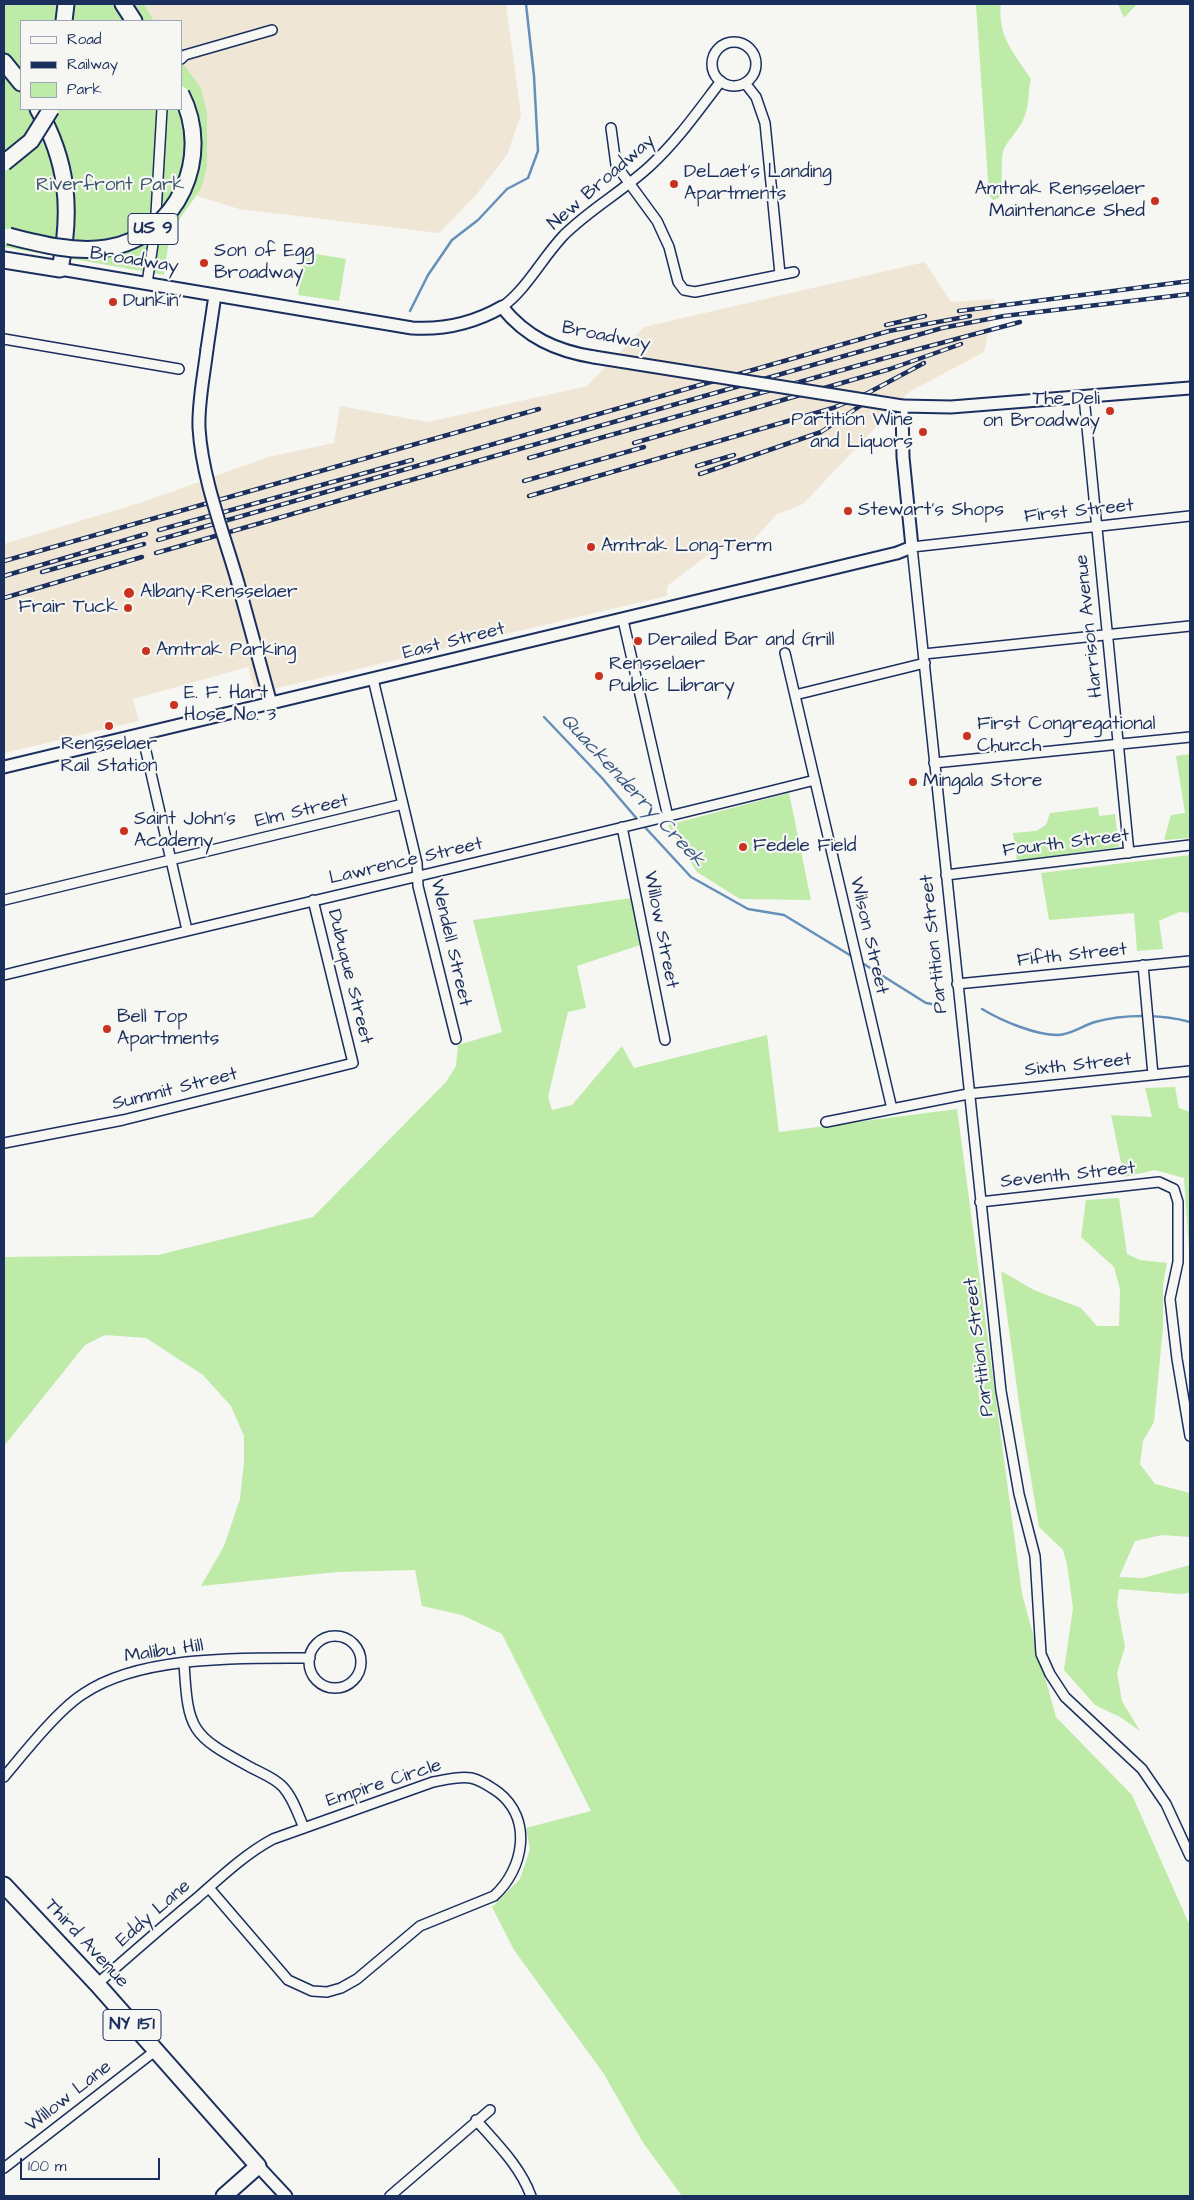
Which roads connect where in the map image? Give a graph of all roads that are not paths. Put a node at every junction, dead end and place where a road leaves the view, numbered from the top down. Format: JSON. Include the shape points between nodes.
{"nodes":[{"id":1,"x":66,"y":4,"type":"edge"},
{"id":2,"x":123,"y":4,"type":"edge"},
{"id":3,"x":64,"y":20,"type":"edge"},
{"id":4,"x":133,"y":20,"type":"edge"},
{"id":5,"x":272,"y":30,"type":"dead end"},
{"id":6,"x":182,"y":58,"type":"edge"},
{"id":7,"x":4,"y":62,"type":"edge"},
{"id":8,"x":721,"y":81,"type":"junction"},
{"id":9,"x":20,"y":82,"type":"edge"},
{"id":10,"x":745,"y":83,"type":"junction"},
{"id":11,"x":182,"y":96,"type":"edge"},
{"id":12,"x":38,"y":110,"type":"edge"},
{"id":13,"x":50,"y":110,"type":"edge"},
{"id":14,"x":162,"y":110,"type":"edge"},
{"id":15,"x":611,"y":128,"type":"dead end"},
{"id":16,"x":4,"y":163,"type":"edge"},
{"id":17,"x":629,"y":183,"type":"junction"},
{"id":18,"x":4,"y":235,"type":"edge"},
{"id":19,"x":4,"y":260,"type":"edge"},
{"id":20,"x":60,"y":269,"type":"junction"},
{"id":21,"x":794,"y":272,"type":"dead end"},
{"id":22,"x":780,"y":274,"type":"junction"},
{"id":23,"x":147,"y":283,"type":"junction"},
{"id":24,"x":215,"y":295,"type":"junction"},
{"id":25,"x":502,"y":307,"type":"junction"},
{"id":26,"x":4,"y":339,"type":"edge"},
{"id":27,"x":179,"y":369,"type":"dead end"},
{"id":28,"x":1190,"y":388,"type":"edge"},
{"id":29,"x":1084,"y":397,"type":"junction"},
{"id":30,"x":902,"y":406,"type":"junction"},
{"id":31,"x":1190,"y":516,"type":"edge"},
{"id":32,"x":1097,"y":527,"type":"junction"},
{"id":33,"x":912,"y":547,"type":"junction"},
{"id":34,"x":623,"y":620,"type":"junction"},
{"id":35,"x":1190,"y":626,"type":"edge"},
{"id":36,"x":1108,"y":634,"type":"junction"},
{"id":37,"x":785,"y":653,"type":"dead end"},
{"id":38,"x":924,"y":658,"type":"junction"},
{"id":39,"x":373,"y":679,"type":"junction"},
{"id":40,"x":795,"y":695,"type":"junction"},
{"id":41,"x":271,"y":704,"type":"junction"},
{"id":42,"x":142,"y":734,"type":"junction"},
{"id":43,"x":1190,"y":737,"type":"edge"},
{"id":44,"x":1118,"y":744,"type":"junction"},
{"id":45,"x":934,"y":763,"type":"junction"},
{"id":46,"x":4,"y":767,"type":"edge"},
{"id":47,"x":815,"y":780,"type":"junction"},
{"id":48,"x":403,"y":804,"type":"junction"},
{"id":49,"x":668,"y":817,"type":"junction"},
{"id":50,"x":627,"y":826,"type":"junction"},
{"id":51,"x":1190,"y":845,"type":"edge"},
{"id":52,"x":1129,"y":853,"type":"junction"},
{"id":53,"x":171,"y":860,"type":"junction"},
{"id":54,"x":946,"y":875,"type":"junction"},
{"id":55,"x":417,"y":876,"type":"junction"},
{"id":56,"x":4,"y":900,"type":"edge"},
{"id":57,"x":313,"y":900,"type":"junction"},
{"id":58,"x":187,"y":930,"type":"junction"},
{"id":59,"x":1190,"y":962,"type":"edge"},
{"id":60,"x":1143,"y":965,"type":"junction"},
{"id":61,"x":4,"y":975,"type":"edge"},
{"id":62,"x":957,"y":984,"type":"junction"},
{"id":63,"x":456,"y":1039,"type":"dead end"},
{"id":64,"x":665,"y":1040,"type":"dead end"},
{"id":65,"x":353,"y":1063,"type":"joint"},
{"id":66,"x":1190,"y":1071,"type":"edge"},
{"id":67,"x":1153,"y":1075,"type":"junction"},
{"id":68,"x":968,"y":1094,"type":"junction"},
{"id":69,"x":892,"y":1109,"type":"junction"},
{"id":70,"x":826,"y":1122,"type":"dead end"},
{"id":71,"x":4,"y":1143,"type":"edge"},
{"id":72,"x":980,"y":1202,"type":"junction"},
{"id":73,"x":1190,"y":1436,"type":"edge"},
{"id":74,"x":310,"y":1658,"type":"junction"},
{"id":75,"x":184,"y":1663,"type":"junction"},
{"id":76,"x":4,"y":1777,"type":"edge"},
{"id":77,"x":304,"y":1828,"type":"junction"},
{"id":78,"x":1190,"y":1856,"type":"edge"},
{"id":79,"x":4,"y":1885,"type":"edge"},
{"id":80,"x":208,"y":1888,"type":"junction"},
{"id":81,"x":97,"y":1984,"type":"junction"},
{"id":82,"x":155,"y":2050,"type":"junction"},
{"id":83,"x":490,"y":2110,"type":"dead end"},
{"id":84,"x":476,"y":2120,"type":"junction"},
{"id":85,"x":258,"y":2166,"type":"junction"},
{"id":86,"x":4,"y":2168,"type":"edge"},
{"id":87,"x":224,"y":2196,"type":"edge"},
{"id":88,"x":286,"y":2196,"type":"edge"},
{"id":89,"x":390,"y":2196,"type":"edge"},
{"id":90,"x":531,"y":2196,"type":"edge"}],
"edges":[{"from":1,"to":3,"type":"main road"},
{"from":2,"to":4,"type":"main road"},
{"from":5,"to":6,"type":"street"},
{"from":7,"to":9,"type":"main road"},
{"from":8,"to":10,"type":"street","via":[[733,86]]},
{"from":8,"to":10,"type":"street","via":[[714,71],[714,56],[721,48],[736,42],[749,48],[755,61],[754,74]]},
{"from":8,"to":17,"type":"street","name":"New Broadway","via":[[676,140]]},
{"from":10,"to":22,"type":"street","via":[[756,96],[765,123]]},
{"from":11,"to":18,"type":"main road","number":"US 9","bridge":true,"via":[[194,132],[192,165],[185,189],[176,204],[153,228],[124,244],[92,249],[50,246]]},
{"from":12,"to":20,"type":"main road","via":[[56,148],[67,196],[67,229]]},
{"from":13,"to":16,"type":"main road","bridge":true,"via":[[31,141]]},
{"from":14,"to":23,"type":"street","via":[[155,231]]},
{"from":15,"to":17,"type":"street","via":[[614,159]]},
{"from":17,"to":22,"type":"street","via":[[657,221],[671,253],[678,282],[684,290],[695,292]]},
{"from":17,"to":25,"type":"street","name":"New Broadway","via":[[572,228]]},
{"from":19,"to":20,"type":"main road","name":"Broadway"},
{"from":20,"to":23,"type":"street","name":"Broadway"},
{"from":21,"to":22,"type":"street"},
{"from":23,"to":24,"type":"street","name":"Broadway"},
{"from":24,"to":25,"type":"street","name":"Broadway","via":[[424,329],[461,325]]},
{"from":24,"to":41,"type":"street","bridge":true,"via":[[200,404],[201,447]]},
{"from":25,"to":30,"type":"street","name":"Broadway","bridge":true,"via":[[525,330],[550,346],[594,357]]},
{"from":26,"to":27,"type":"street"},
{"from":28,"to":29,"type":"street","name":"Broadway"},
{"from":29,"to":30,"type":"street","name":"Broadway","via":[[951,407]]},
{"from":29,"to":32,"type":"street","name":"Harrison Avenue"},
{"from":30,"to":33,"type":"street","name":"Partition Street","via":[[903,457]]},
{"from":31,"to":32,"type":"street","name":"First Street"},
{"from":32,"to":33,"type":"street","name":"First Street"},
{"from":32,"to":36,"type":"street","name":"Harrison Avenue"},
{"from":33,"to":34,"type":"street","name":"East Street","via":[[897,554]]},
{"from":33,"to":38,"type":"street","name":"Partition Street"},
{"from":34,"to":39,"type":"street","name":"East Street"},
{"from":34,"to":49,"type":"street"},
{"from":35,"to":36,"type":"street"},
{"from":36,"to":38,"type":"street"},
{"from":36,"to":44,"type":"street","name":"Harrison Avenue"},
{"from":37,"to":40,"type":"street","name":"Wilson Street"},
{"from":38,"to":40,"type":"street"},
{"from":38,"to":45,"type":"street","name":"Partition Street"},
{"from":39,"to":41,"type":"street","name":"East Street"},
{"from":39,"to":48,"type":"street","name":"Wendell Street"},
{"from":40,"to":47,"type":"street","name":"Wilson Street"},
{"from":41,"to":42,"type":"street","name":"East Street"},
{"from":42,"to":46,"type":"street","name":"East Street"},
{"from":42,"to":53,"type":"street"},
{"from":43,"to":44,"type":"street"},
{"from":44,"to":45,"type":"street"},
{"from":44,"to":52,"type":"street","name":"Harrison Avenue"},
{"from":45,"to":54,"type":"street","name":"Partition Street"},
{"from":47,"to":49,"type":"street","name":"Lawrence Street"},
{"from":47,"to":69,"type":"street","name":"Wilson Street"},
{"from":48,"to":53,"type":"street","name":"Elm Street"},
{"from":48,"to":55,"type":"street","name":"Wendell Street"},
{"from":49,"to":50,"type":"street","name":"Lawrence Street"},
{"from":50,"to":55,"type":"street","name":"Lawrence Street"},
{"from":50,"to":64,"type":"street","name":"Willow Street"},
{"from":51,"to":52,"type":"street","name":"Fourth Street"},
{"from":52,"to":54,"type":"street","name":"Fourth Street"},
{"from":53,"to":56,"type":"street","name":"Elm Street"},
{"from":53,"to":58,"type":"street"},
{"from":54,"to":62,"type":"street","name":"Partition Street"},
{"from":55,"to":57,"type":"street","name":"Lawrence Street"},
{"from":55,"to":63,"type":"street","name":"Wendell Street"},
{"from":57,"to":58,"type":"street","name":"Lawrence Street"},
{"from":57,"to":65,"type":"street","name":"Dubuque Street"},
{"from":58,"to":61,"type":"street","name":"Lawrence Street"},
{"from":59,"to":60,"type":"street","name":"Fifth Street"},
{"from":60,"to":62,"type":"street","name":"Fifth Street"},
{"from":60,"to":67,"type":"street"},
{"from":62,"to":68,"type":"street","name":"Partition Street"},
{"from":65,"to":71,"type":"street","name":"Summit Street","via":[[123,1120]]},
{"from":66,"to":67,"type":"street","name":"Sixth Street"},
{"from":67,"to":68,"type":"street","name":"Sixth Street"},
{"from":68,"to":69,"type":"street","name":"Sixth Street"},
{"from":68,"to":72,"type":"street","name":"Partition Street"},
{"from":69,"to":70,"type":"street","name":"Sixth Street"},
{"from":72,"to":73,"type":"street","name":"Seventh Street","via":[[1159,1182],[1174,1189],[1178,1202],[1178,1262],[1170,1299]]},
{"from":72,"to":78,"type":"street","name":"Partition Street","via":[[1001,1390],[1016,1477],[1035,1556],[1042,1654],[1050,1674],[1075,1708],[1142,1769],[1166,1804]]},
{"from":74,"to":74,"type":"street","via":[[312,1650],[325,1638],[343,1637],[357,1647],[361,1664],[359,1672],[348,1684],[332,1687],[313,1674]]},
{"from":74,"to":75,"type":"street","name":"Malibu Hill"},
{"from":75,"to":76,"type":"street","name":"Malibu Hill","via":[[121,1674],[81,1695]]},
{"from":75,"to":77,"type":"street","via":[[186,1704],[200,1735],[212,1747],[283,1786]]},
{"from":77,"to":80,"type":"street","name":"Empire Circle","via":[[258,1847]]},
{"from":77,"to":80,"type":"street","name":"Empire Circle","via":[[433,1782],[470,1778],[486,1783],[514,1812],[520,1832],[520,1851],[511,1876],[494,1896],[420,1926],[357,1979],[327,1992],[312,1991],[288,1980]]},
{"from":79,"to":81,"type":"main road","name":"Third Avenue","number":"NY 151"},
{"from":80,"to":81,"type":"street","name":"Eddy Lane"},
{"from":81,"to":82,"type":"main road","name":"Third Avenue","number":"NY 151"},
{"from":82,"to":85,"type":"main road","name":"Third Avenue","number":"NY 151"},
{"from":82,"to":86,"type":"street","name":"Willow Lane"},
{"from":83,"to":84,"type":"street"},
{"from":84,"to":89,"type":"street"},
{"from":84,"to":90,"type":"street","via":[[513,2162],[526,2181]]},
{"from":85,"to":87,"type":"main road"},
{"from":85,"to":88,"type":"street"}]}
